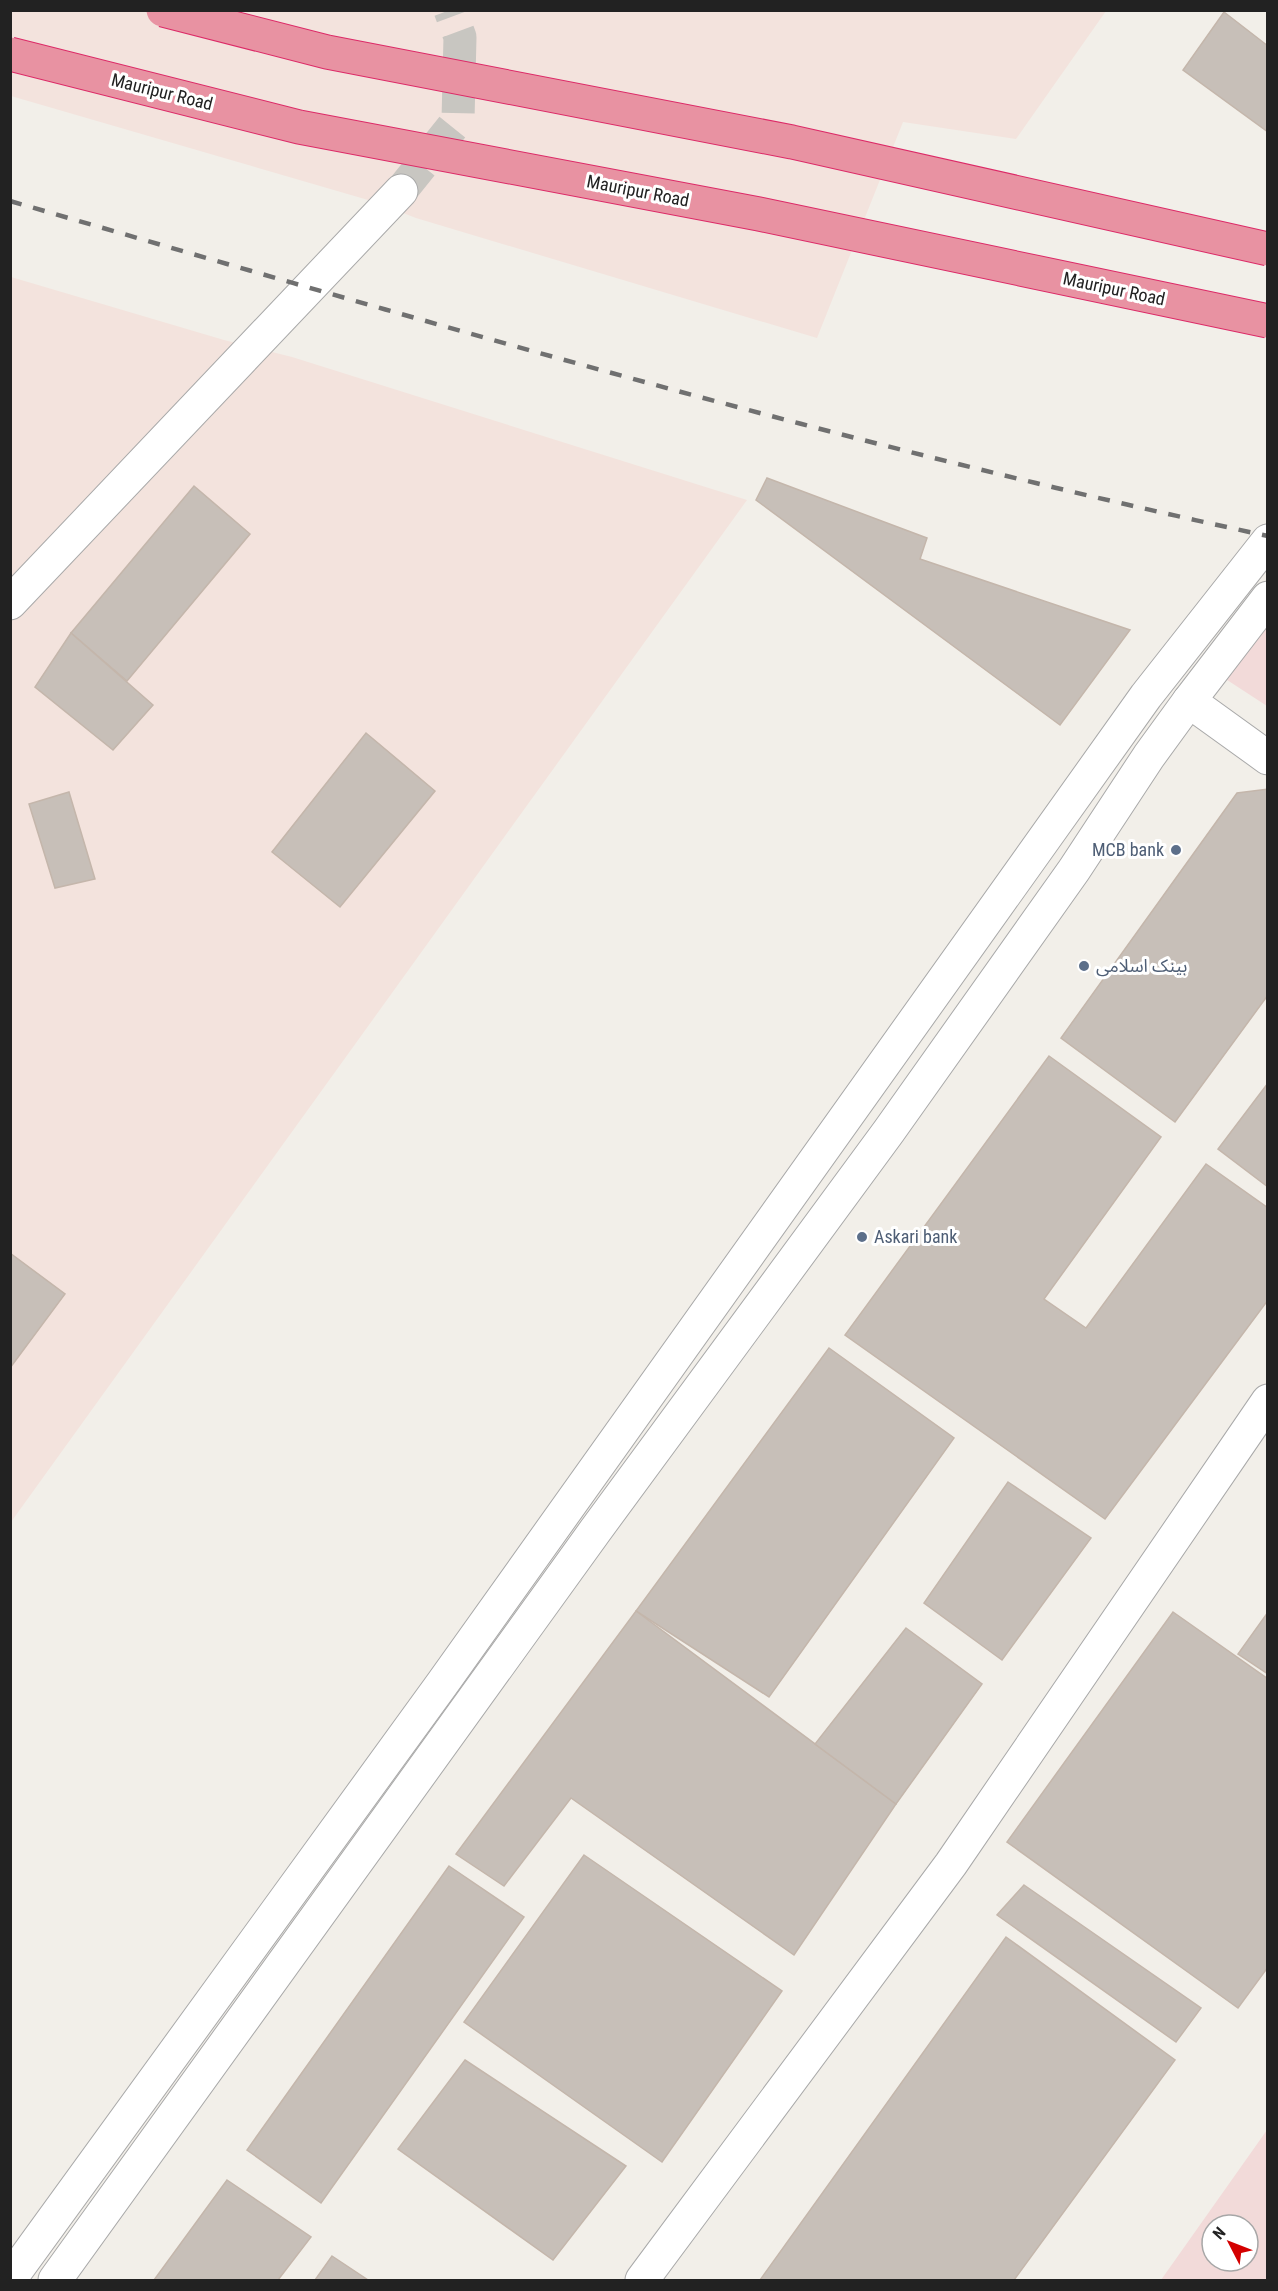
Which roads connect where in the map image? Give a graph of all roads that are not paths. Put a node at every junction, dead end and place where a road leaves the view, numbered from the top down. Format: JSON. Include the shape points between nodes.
{"nodes":[{"id":1,"x":163,"y":10,"type":"edge"},
{"id":2,"x":10,"y":54,"type":"edge"},
{"id":3,"x":401,"y":191,"type":"tunnel mouth"},
{"id":4,"x":1268,"y":249,"type":"edge"},
{"id":5,"x":1268,"y":321,"type":"edge"},
{"id":6,"x":1268,"y":541,"type":"edge"},
{"id":7,"x":1268,"y":598,"type":"edge"},
{"id":8,"x":10,"y":603,"type":"edge"},
{"id":9,"x":1189,"y":701,"type":"junction"},
{"id":10,"x":1268,"y":758,"type":"edge"},
{"id":11,"x":1268,"y":1401,"type":"edge"},
{"id":12,"x":10,"y":2279,"type":"edge"},
{"id":13,"x":55,"y":2280,"type":"edge"},
{"id":14,"x":642,"y":2280,"type":"edge"}],
"edges":[{"from":1,"to":4,"type":"highway","bridge":true,"via":[[327,52],[792,142]]},
{"from":2,"to":5,"type":"highway","name":"Mauripur Road","bridge":true,"via":[[299,127],[759,214]]},
{"from":3,"to":8,"type":"street"},
{"from":6,"to":12,"type":"street","via":[[1146,696],[442,1684]]},
{"from":7,"to":9,"type":"street"},
{"from":9,"to":10,"type":"street"},
{"from":9,"to":13,"type":"street","via":[[896,1121],[588,1540]]},
{"from":11,"to":14,"type":"street","via":[[951,1864]]}]}
